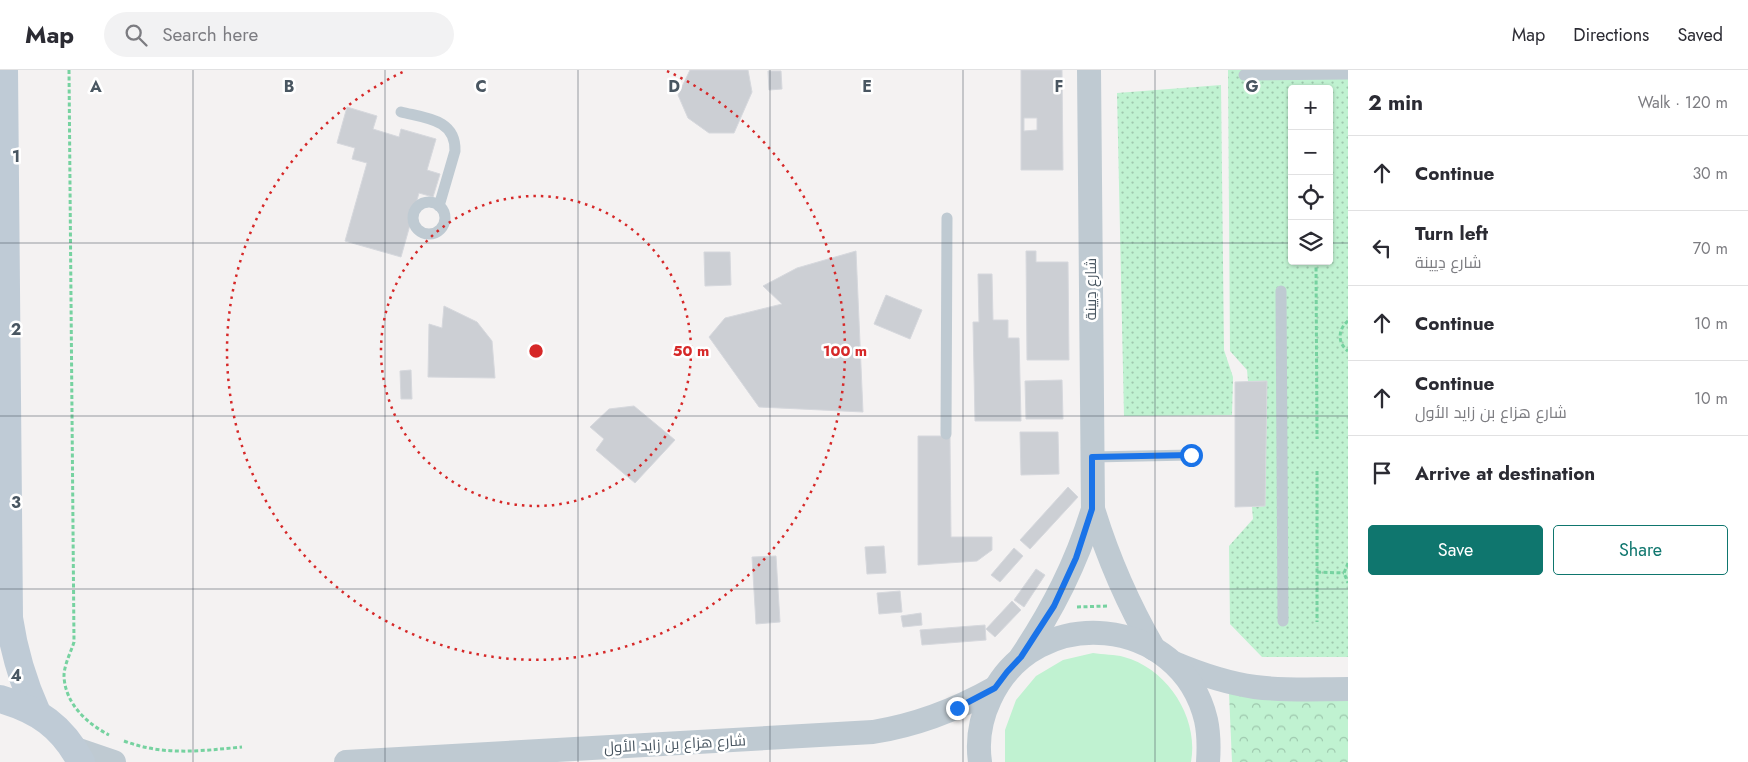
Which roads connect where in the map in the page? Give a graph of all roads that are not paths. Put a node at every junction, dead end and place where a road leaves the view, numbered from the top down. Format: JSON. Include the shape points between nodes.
{"nodes":[{"id":1,"x":4,"y":70,"type":"edge"},
{"id":2,"x":1089,"y":70,"type":"edge"},
{"id":3,"x":1348,"y":74,"type":"edge"},
{"id":4,"x":1244,"y":75,"type":"dead end"},
{"id":5,"x":401,"y":112,"type":"dead end"},
{"id":6,"x":439,"y":206,"type":"dead end"},
{"id":7,"x":947,"y":218,"type":"dead end"},
{"id":8,"x":1281,"y":291,"type":"dead end"},
{"id":9,"x":946,"y":434,"type":"dead end"},
{"id":10,"x":1191,"y":455,"type":"dead end"},
{"id":11,"x":1092,"y":457,"type":"junction"},
{"id":12,"x":1092,"y":509,"type":"junction"},
{"id":13,"x":1283,"y":620,"type":"dead end"},
{"id":14,"x":1162,"y":655,"type":"junction"},
{"id":15,"x":1021,"y":657,"type":"junction"},
{"id":16,"x":995,"y":688,"type":"junction"},
{"id":17,"x":1348,"y":689,"type":"edge"},
{"id":18,"x":0,"y":699,"type":"edge"},
{"id":19,"x":38,"y":714,"type":"junction"},
{"id":20,"x":117,"y":751,"type":"edge"},
{"id":21,"x":77,"y":755,"type":"edge"},
{"id":22,"x":346,"y":762,"type":"edge"},
{"id":23,"x":980,"y":762,"type":"edge"},
{"id":24,"x":1208,"y":762,"type":"edge"}],
"edges":[{"from":1,"to":19,"type":"main road","via":[[9,618],[18,668]]},
{"from":2,"to":11,"type":"street","name":"شارع دِيينة"},
{"from":3,"to":4,"type":"lane"},
{"from":5,"to":6,"type":"lane","via":[[443,124],[456,143]]},
{"from":7,"to":9,"type":"lane"},
{"from":8,"to":13,"type":"lane"},
{"from":10,"to":11,"type":"lane"},
{"from":11,"to":12,"type":"street","name":"شارع دِيينة"},
{"from":12,"to":14,"type":"street","name":"شارع دِيينة","via":[[1128,602]]},
{"from":12,"to":15,"type":"street","name":"شارع دِيينة","via":[[1076,558],[1054,606]]},
{"from":14,"to":15,"type":"street","via":[[1133,639],[1110,633],[1086,632],[1041,644]]},
{"from":14,"to":17,"type":"street","via":[[1197,673],[1255,687]]},
{"from":14,"to":24,"type":"street","via":[[1186,679],[1201,706],[1209,743]]},
{"from":15,"to":16,"type":"street"},
{"from":16,"to":22,"type":"street","name":"شارع هزاع بن زايد الأول","via":[[936,716],[873,732]]},
{"from":16,"to":23,"type":"street","via":[[985,709],[980,732]]},
{"from":18,"to":19,"type":"main road"},
{"from":19,"to":21,"type":"main road","via":[[51,723]]},
{"from":20,"to":21,"type":"street"}]}
